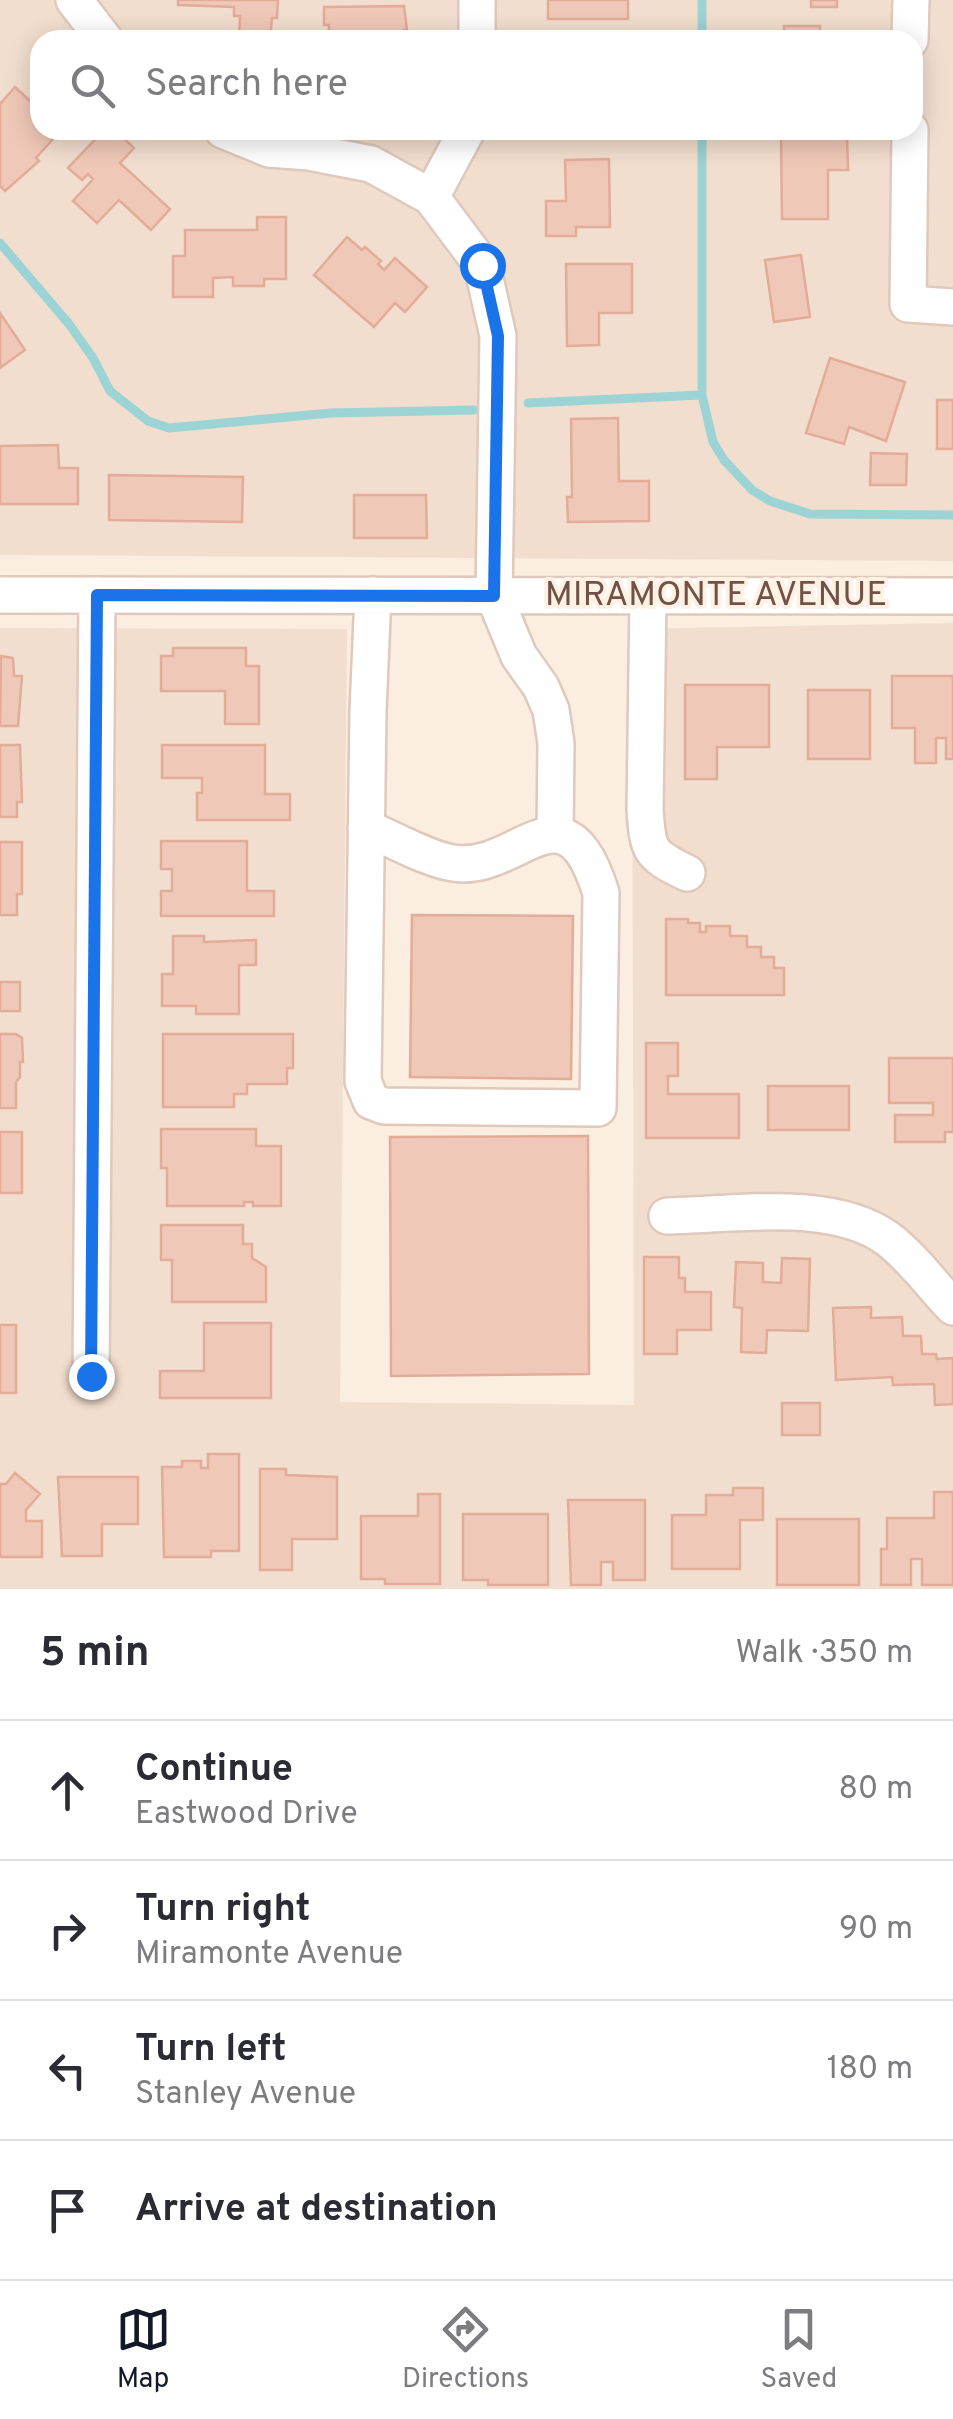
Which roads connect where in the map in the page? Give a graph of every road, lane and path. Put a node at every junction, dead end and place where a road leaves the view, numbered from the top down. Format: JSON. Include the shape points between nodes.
{"nodes":[{"id":1,"x":74,"y":0,"type":"edge"},
{"id":2,"x":477,"y":0,"type":"edge"},
{"id":3,"x":911,"y":0,"type":"edge"},
{"id":4,"x":97,"y":30,"type":"edge"},
{"id":5,"x":477,"y":30,"type":"edge"},
{"id":6,"x":910,"y":30,"type":"edge"},
{"id":7,"x":247,"y":140,"type":"edge"},
{"id":8,"x":462,"y":140,"type":"edge"},
{"id":9,"x":910,"y":140,"type":"edge"},
{"id":10,"x":431,"y":197,"type":"junction"},
{"id":11,"x":953,"y":307,"type":"edge"},
{"id":12,"x":97,"y":595,"type":"junction"},
{"id":13,"x":0,"y":596,"type":"edge"},
{"id":14,"x":373,"y":596,"type":"junction"},
{"id":15,"x":494,"y":596,"type":"junction"},
{"id":16,"x":648,"y":596,"type":"junction"},
{"id":17,"x":953,"y":596,"type":"edge"},
{"id":18,"x":366,"y":828,"type":"junction"},
{"id":19,"x":555,"y":835,"type":"junction"},
{"id":20,"x":687,"y":873,"type":"dead end"},
{"id":21,"x":667,"y":1216,"type":"dead end"},
{"id":22,"x":953,"y":1306,"type":"edge"},
{"id":23,"x":91,"y":1376,"type":"dead end"}],
"edges":[{"from":1,"to":4,"type":"street"},
{"from":2,"to":5,"type":"street"},
{"from":3,"to":6,"type":"street"},
{"from":7,"to":10,"type":"street","via":[[371,164]]},
{"from":8,"to":10,"type":"street"},
{"from":9,"to":11,"type":"street","via":[[908,304]]},
{"from":10,"to":15,"type":"street","via":[[482,265],[498,336]]},
{"from":12,"to":13,"type":"street","name":"MIRAMONTE AVENUE"},
{"from":12,"to":14,"type":"street","name":"MIRAMONTE AVENUE"},
{"from":12,"to":23,"type":"street"},
{"from":14,"to":15,"type":"street","name":"MIRAMONTE AVENUE"},
{"from":14,"to":18,"type":"street"},
{"from":15,"to":16,"type":"street","name":"MIRAMONTE AVENUE"},
{"from":15,"to":19,"type":"street","via":[[552,710]]},
{"from":16,"to":17,"type":"street","name":"MIRAMONTE AVENUE"},
{"from":16,"to":20,"type":"street","via":[[648,844],[657,859]]},
{"from":18,"to":19,"type":"street","via":[[452,864],[478,862]]},
{"from":18,"to":19,"type":"street","via":[[363,1081],[372,1101],[384,1106],[598,1108],[601,893],[576,843]]},
{"from":21,"to":22,"type":"street","via":[[844,1217],[892,1242]]}]}
